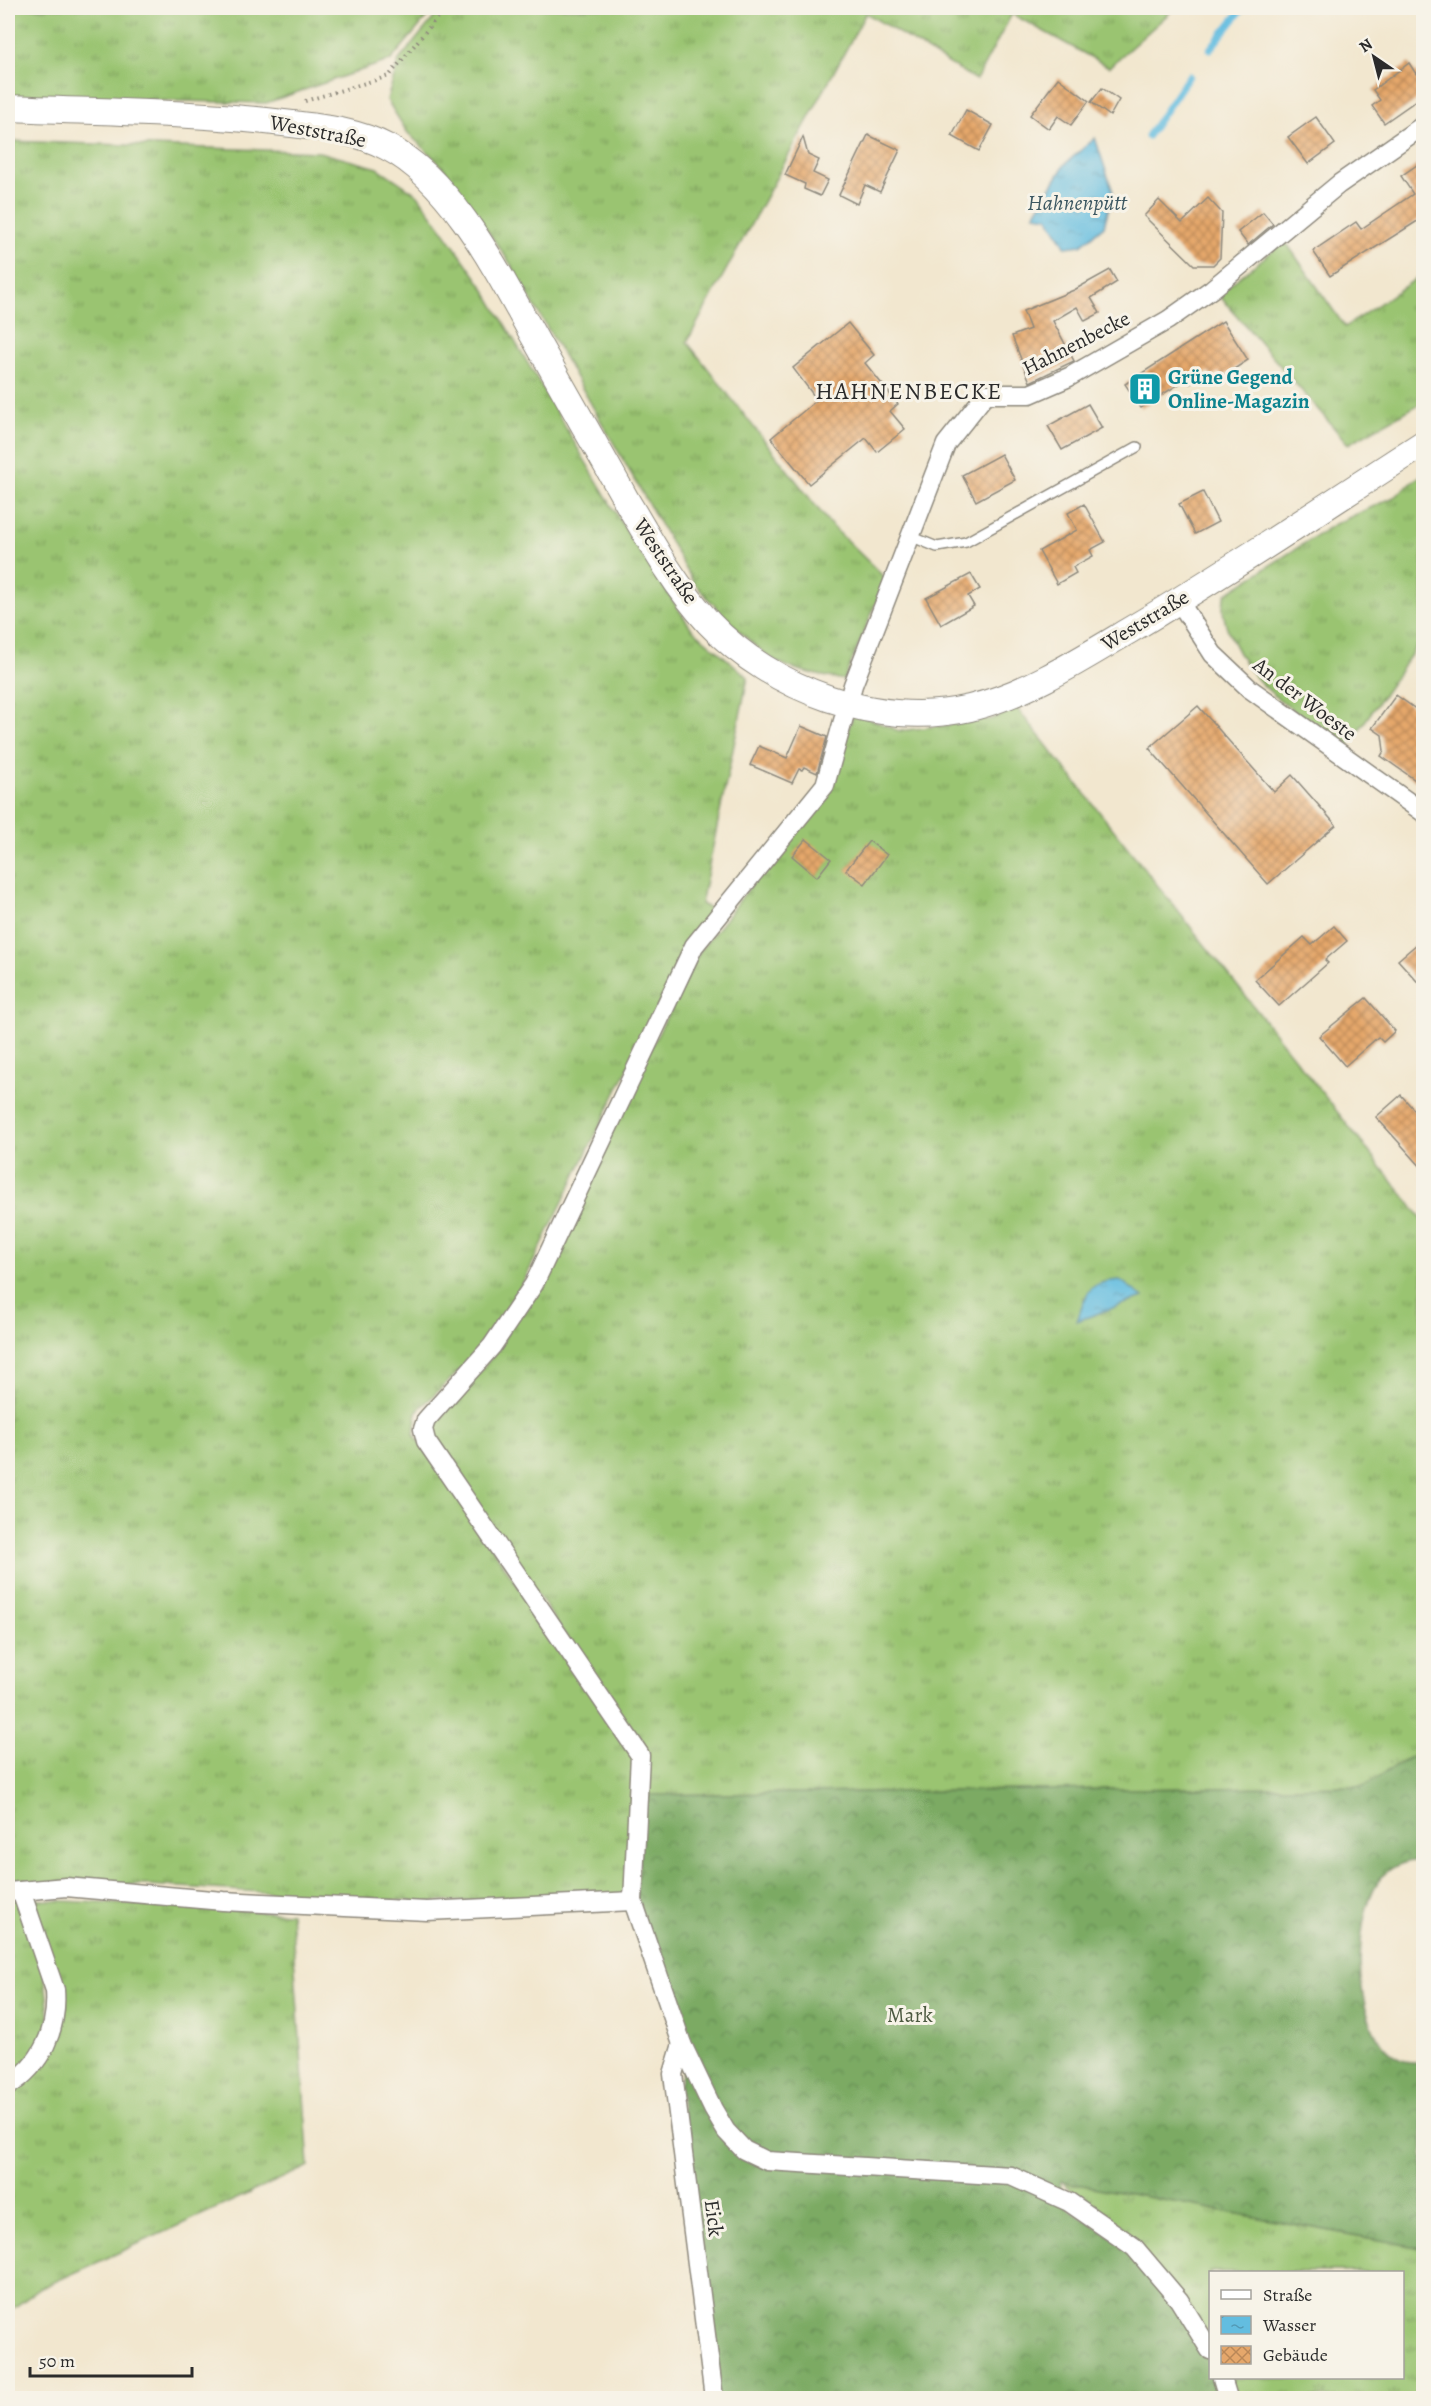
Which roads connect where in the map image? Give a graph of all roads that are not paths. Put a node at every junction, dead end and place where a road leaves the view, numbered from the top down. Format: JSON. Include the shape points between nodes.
{"nodes":[{"id":1,"x":8,"y":108,"type":"edge"},
{"id":2,"x":1424,"y":125,"type":"edge"},
{"id":3,"x":1424,"y":443,"type":"edge"},
{"id":4,"x":1137,"y":447,"type":"dead end"},
{"id":5,"x":910,"y":536,"type":"junction"},
{"id":6,"x":1179,"y":601,"type":"junction"},
{"id":7,"x":850,"y":704,"type":"junction"},
{"id":8,"x":1424,"y":813,"type":"edge"},
{"id":9,"x":14,"y":1892,"type":"edge"},
{"id":10,"x":633,"y":1901,"type":"junction"},
{"id":11,"x":682,"y":2044,"type":"junction"},
{"id":12,"x":8,"y":2086,"type":"edge"},
{"id":13,"x":1209,"y":2348,"type":"edge"},
{"id":14,"x":1222,"y":2379,"type":"edge"},
{"id":15,"x":714,"y":2398,"type":"edge"},
{"id":16,"x":1228,"y":2398,"type":"edge"}],
"edges":[{"from":1,"to":7,"type":"main road","name":"Weststraße","via":[[247,118],[336,130],[391,148],[413,163],[435,182],[498,274],[650,542],[682,590],[710,624],[740,651],[798,687]]},
{"from":2,"to":5,"type":"street","name":"Hahnenbecke","via":[[1339,184],[1212,289],[1168,320],[1069,377],[1030,394],[986,394],[946,444]]},
{"from":3,"to":6,"type":"main road","name":"Weststraße"},
{"from":4,"to":5,"type":"lane","via":[[966,542],[937,547]]},
{"from":5,"to":7,"type":"street","name":"Hahnenbecke"},
{"from":6,"to":7,"type":"main road","name":"Weststraße","via":[[1043,680],[994,701],[966,709],[894,713]]},
{"from":6,"to":8,"type":"street","name":"An der Woeste","via":[[1213,654],[1250,689]]},
{"from":7,"to":10,"type":"street","name":"Hahnenbecke","via":[[825,785],[694,946],[534,1284],[492,1346],[426,1420],[423,1429],[426,1441],[484,1530],[640,1755]]},
{"from":9,"to":10,"type":"street","via":[[66,1887],[223,1901],[428,1911]]},
{"from":9,"to":12,"type":"street","via":[[52,1981],[56,2008],[55,2022],[37,2060]]},
{"from":10,"to":11,"type":"street"},
{"from":11,"to":13,"type":"street","via":[[713,2109],[744,2150],[767,2162],[1011,2176],[1069,2202],[1134,2247],[1179,2300]]},
{"from":11,"to":15,"type":"street","name":"Eick","via":[[673,2074]]},
{"from":14,"to":16,"type":"street"}]}
